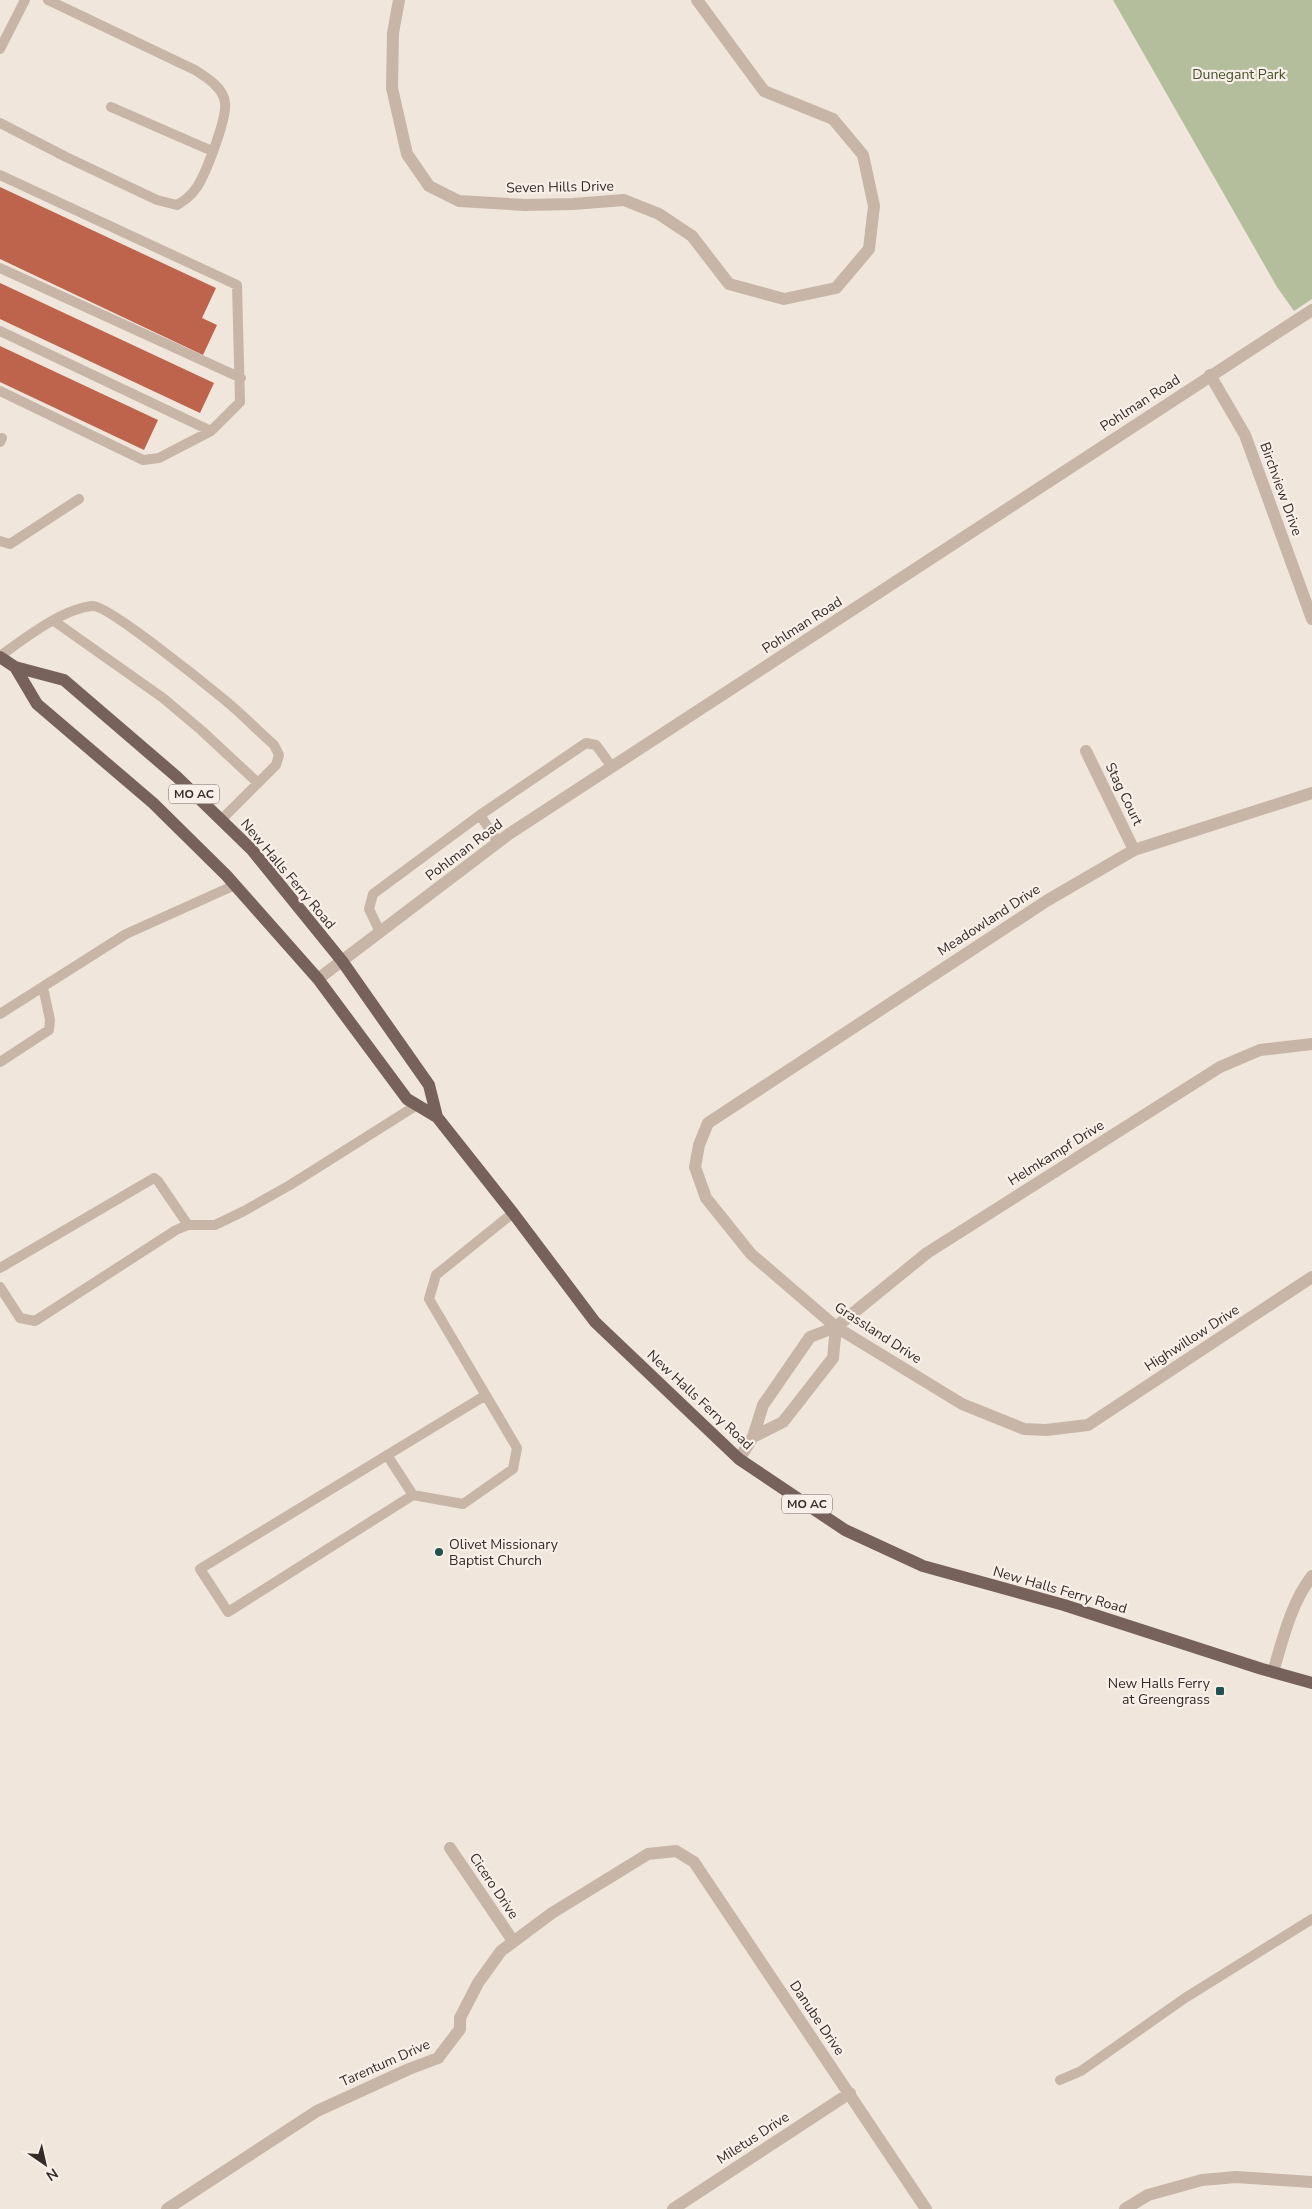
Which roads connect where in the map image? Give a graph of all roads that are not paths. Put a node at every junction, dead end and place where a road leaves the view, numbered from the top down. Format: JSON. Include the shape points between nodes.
{"nodes":[{"id":1,"x":25,"y":0,"type":"edge"},
{"id":2,"x":48,"y":0,"type":"edge"},
{"id":3,"x":399,"y":0,"type":"edge"},
{"id":4,"x":699,"y":1,"type":"edge"},
{"id":5,"x":0,"y":49,"type":"edge"},
{"id":6,"x":111,"y":107,"type":"dead end"},
{"id":7,"x":0,"y":123,"type":"edge"},
{"id":8,"x":212,"y":151,"type":"junction"},
{"id":9,"x":0,"y":175,"type":"edge"},
{"id":10,"x":0,"y":268,"type":"edge"},
{"id":11,"x":1312,"y":310,"type":"edge"},
{"id":12,"x":0,"y":331,"type":"edge"},
{"id":13,"x":1210,"y":376,"type":"junction"},
{"id":14,"x":241,"y":378,"type":"junction"},
{"id":15,"x":0,"y":392,"type":"edge"},
{"id":16,"x":211,"y":431,"type":"junction"},
{"id":17,"x":79,"y":499,"type":"dead end"},
{"id":18,"x":0,"y":541,"type":"edge"},
{"id":19,"x":1312,"y":619,"type":"edge"},
{"id":20,"x":54,"y":621,"type":"junction"},
{"id":21,"x":0,"y":657,"type":"edge"},
{"id":22,"x":15,"y":666,"type":"junction"},
{"id":23,"x":1086,"y":751,"type":"dead end"},
{"id":24,"x":612,"y":767,"type":"junction"},
{"id":25,"x":258,"y":783,"type":"junction"},
{"id":26,"x":1312,"y":793,"type":"edge"},
{"id":27,"x":480,"y":815,"type":"junction"},
{"id":28,"x":222,"y":820,"type":"junction"},
{"id":29,"x":498,"y":842,"type":"junction"},
{"id":30,"x":1134,"y":850,"type":"junction"},
{"id":31,"x":235,"y":885,"type":"junction"},
{"id":32,"x":380,"y":932,"type":"junction"},
{"id":33,"x":342,"y":961,"type":"junction"},
{"id":34,"x":318,"y":978,"type":"junction"},
{"id":35,"x":43,"y":987,"type":"junction"},
{"id":36,"x":0,"y":1014,"type":"edge"},
{"id":37,"x":1312,"y":1044,"type":"edge"},
{"id":38,"x":0,"y":1062,"type":"edge"},
{"id":39,"x":417,"y":1105,"type":"junction"},
{"id":40,"x":438,"y":1118,"type":"junction"},
{"id":41,"x":708,"y":1123,"type":"joint"},
{"id":42,"x":512,"y":1212,"type":"junction"},
{"id":43,"x":188,"y":1225,"type":"junction"},
{"id":44,"x":0,"y":1268,"type":"edge"},
{"id":45,"x":1312,"y":1277,"type":"edge"},
{"id":46,"x":0,"y":1287,"type":"edge"},
{"id":47,"x":836,"y":1327,"type":"junction"},
{"id":48,"x":486,"y":1395,"type":"junction"},
{"id":49,"x":1088,"y":1425,"type":"joint"},
{"id":50,"x":752,"y":1437,"type":"junction"},
{"id":51,"x":387,"y":1455,"type":"junction"},
{"id":52,"x":739,"y":1459,"type":"junction"},
{"id":53,"x":413,"y":1495,"type":"junction"},
{"id":54,"x":1312,"y":1576,"type":"edge"},
{"id":55,"x":1273,"y":1672,"type":"junction"},
{"id":56,"x":1312,"y":1683,"type":"edge"},
{"id":57,"x":450,"y":1848,"type":"dead end"},
{"id":58,"x":676,"y":1852,"type":"joint"},
{"id":59,"x":1312,"y":1919,"type":"edge"},
{"id":60,"x":513,"y":1940,"type":"junction"},
{"id":61,"x":1060,"y":2080,"type":"dead end"},
{"id":62,"x":850,"y":2093,"type":"junction"},
{"id":63,"x":1312,"y":2182,"type":"edge"},
{"id":64,"x":167,"y":2209,"type":"edge"},
{"id":65,"x":673,"y":2209,"type":"edge"},
{"id":66,"x":926,"y":2209,"type":"edge"},
{"id":67,"x":1124,"y":2209,"type":"edge"}],
"edges":[{"from":1,"to":5,"type":"lane"},
{"from":2,"to":8,"type":"lane","via":[[214,82],[225,102]]},
{"from":3,"to":4,"type":"street","name":"Seven Hills Drive","via":[[393,33],[392,88],[407,154],[429,186],[459,201],[525,205],[624,200],[659,214],[692,236],[729,284],[784,300],[836,288],[869,249],[874,206],[863,155],[833,119],[764,91]]},
{"from":6,"to":8,"type":"lane"},
{"from":7,"to":8,"type":"lane","via":[[157,200],[177,205],[188,199],[198,186]]},
{"from":9,"to":14,"type":"lane","via":[[236,285]]},
{"from":10,"to":14,"type":"lane"},
{"from":11,"to":13,"type":"street","name":"Pohlman Road"},
{"from":12,"to":16,"type":"lane"},
{"from":13,"to":19,"type":"street","name":"Birchview Drive","via":[[1245,435]]},
{"from":13,"to":24,"type":"street","name":"Pohlman Road"},
{"from":14,"to":16,"type":"lane","via":[[240,402]]},
{"from":15,"to":16,"type":"lane","via":[[143,460],[159,458]]},
{"from":17,"to":18,"type":"lane","via":[[10,544]]},
{"from":20,"to":21,"type":"lane"},
{"from":20,"to":25,"type":"lane","via":[[163,698]]},
{"from":20,"to":25,"type":"lane","via":[[94,606],[104,608],[226,701],[274,745],[279,754],[276,765]]},
{"from":21,"to":22,"type":"main road","name":"New Halls Ferry Road","number":"MO AC"},
{"from":22,"to":28,"type":"main road","name":"New Halls Ferry Road","number":"MO AC","via":[[64,680]]},
{"from":22,"to":31,"type":"main road","name":"New Halls Ferry Road","number":"MO AC","via":[[37,704],[152,803]]},
{"from":23,"to":30,"type":"street","name":"Stag Court"},
{"from":24,"to":27,"type":"lane","via":[[596,744],[586,743]]},
{"from":24,"to":29,"type":"street","name":"Pohlman Road"},
{"from":25,"to":28,"type":"lane"},
{"from":26,"to":30,"type":"street","name":"Meadowland Drive"},
{"from":27,"to":29,"type":"lane"},
{"from":27,"to":32,"type":"lane","via":[[373,894],[370,909]]},
{"from":28,"to":33,"type":"main road","name":"New Halls Ferry Road","number":"MO AC","via":[[252,850]]},
{"from":29,"to":32,"type":"street","name":"Pohlman Road"},
{"from":30,"to":41,"type":"street","name":"Meadowland Drive","via":[[1048,900]]},
{"from":31,"to":34,"type":"main road","name":"New Halls Ferry Road","number":"MO AC"},
{"from":31,"to":35,"type":"lane","via":[[126,934]]},
{"from":32,"to":33,"type":"street","name":"Pohlman Road"},
{"from":33,"to":34,"type":"street","name":"Pohlman Road"},
{"from":33,"to":40,"type":"main road","name":"New Halls Ferry Road","number":"MO AC","via":[[430,1085]]},
{"from":34,"to":39,"type":"main road","name":"New Halls Ferry Road","number":"MO AC","via":[[406,1099]]},
{"from":35,"to":36,"type":"lane"},
{"from":35,"to":38,"type":"lane","via":[[49,1030]]},
{"from":37,"to":47,"type":"street","name":"Helmkampf Drive","via":[[1260,1050],[1220,1067],[927,1253]]},
{"from":39,"to":40,"type":"main road","name":"New Halls Ferry Road","number":"MO AC"},
{"from":39,"to":43,"type":"lane","via":[[244,1211],[215,1225]]},
{"from":40,"to":42,"type":"main road","name":"New Halls Ferry Road","number":"MO AC"},
{"from":41,"to":47,"type":"street","name":"Grassland Drive","via":[[695,1167],[706,1198],[752,1254]]},
{"from":42,"to":48,"type":"lane","via":[[436,1275],[429,1299]]},
{"from":42,"to":52,"type":"main road","name":"New Halls Ferry Road","number":"MO AC","via":[[595,1322]]},
{"from":43,"to":44,"type":"lane","via":[[154,1178]]},
{"from":43,"to":46,"type":"lane","via":[[35,1321],[20,1318]]},
{"from":45,"to":49,"type":"street","name":"Highwillow Drive"},
{"from":47,"to":49,"type":"street","name":"Grassland Drive","via":[[962,1404],[1006,1422],[1024,1429],[1046,1430]]},
{"from":47,"to":50,"type":"street","name":"Helmkampf Drive","via":[[810,1337],[763,1405]]},
{"from":47,"to":50,"type":"street","via":[[833,1358],[783,1422]]},
{"from":48,"to":51,"type":"lane"},
{"from":48,"to":53,"type":"lane","via":[[517,1448],[513,1469],[463,1504]]},
{"from":50,"to":52,"type":"street","name":"Helmkampf Drive"},
{"from":51,"to":53,"type":"lane"},
{"from":51,"to":53,"type":"lane","via":[[200,1569],[228,1612]]},
{"from":52,"to":55,"type":"main road","name":"New Halls Ferry Road","number":"MO AC","via":[[845,1530],[923,1566],[1064,1605]]},
{"from":54,"to":55,"type":"street","via":[[1288,1622]]},
{"from":55,"to":56,"type":"main road","name":"New Halls Ferry Road","number":"MO AC"},
{"from":57,"to":60,"type":"street","name":"Cicero Drive"},
{"from":58,"to":60,"type":"street","name":"Tarentum Drive","via":[[648,1854]]},
{"from":58,"to":62,"type":"street","name":"Danube Drive","via":[[694,1862]]},
{"from":59,"to":61,"type":"lane","via":[[1185,1998],[1081,2071]]},
{"from":60,"to":64,"type":"street","name":"Tarentum Drive","via":[[478,1983],[460,2018],[460,2029],[438,2058],[317,2110]]},
{"from":62,"to":65,"type":"street","name":"Miletus Drive"},
{"from":62,"to":66,"type":"street","name":"Danube Drive"},
{"from":63,"to":67,"type":"street","via":[[1236,2177],[1202,2180],[1148,2195]]}]}
